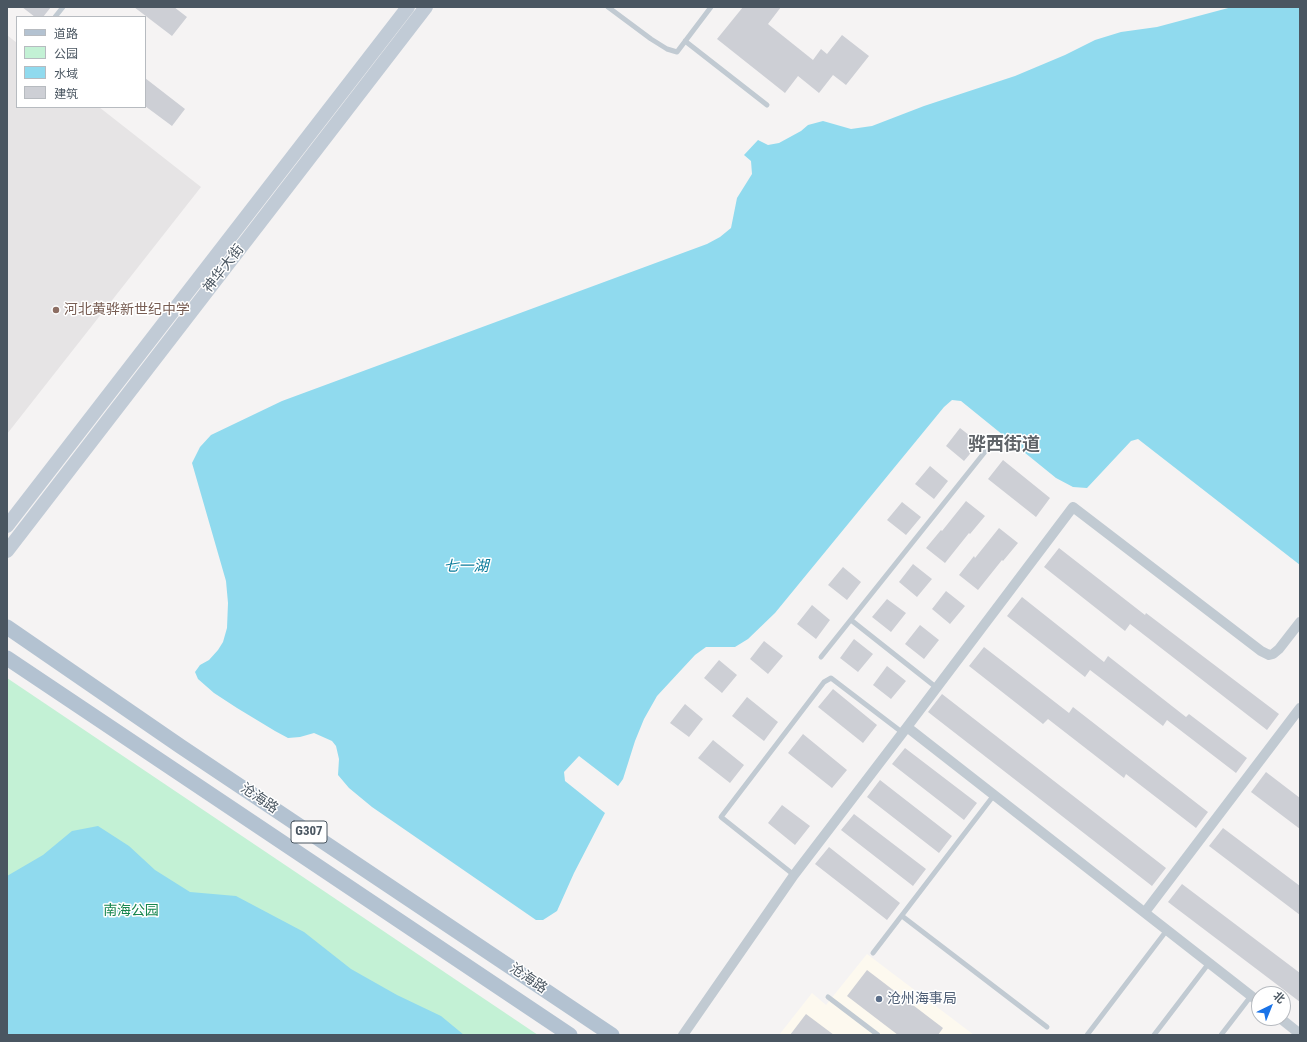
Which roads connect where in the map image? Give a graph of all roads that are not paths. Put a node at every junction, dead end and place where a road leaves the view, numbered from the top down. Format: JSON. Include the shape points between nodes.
{"nodes":[{"id":1,"x":63,"y":7,"type":"edge"},
{"id":2,"x":408,"y":7,"type":"edge"},
{"id":3,"x":426,"y":7,"type":"edge"},
{"id":4,"x":608,"y":7,"type":"edge"},
{"id":5,"x":711,"y":7,"type":"edge"},
{"id":6,"x":56,"y":16,"type":"edge"},
{"id":7,"x":685,"y":41,"type":"junction"},
{"id":8,"x":767,"y":105,"type":"dead end"},
{"id":9,"x":992,"y":443,"type":"dead end"},
{"id":10,"x":7,"y":526,"type":"edge"},
{"id":11,"x":7,"y":551,"type":"edge"},
{"id":12,"x":851,"y":620,"type":"junction"},
{"id":13,"x":1300,"y":622,"type":"edge"},
{"id":14,"x":7,"y":627,"type":"edge"},
{"id":15,"x":821,"y":657,"type":"dead end"},
{"id":16,"x":7,"y":658,"type":"edge"},
{"id":17,"x":937,"y":688,"type":"junction"},
{"id":18,"x":1300,"y":708,"type":"edge"},
{"id":19,"x":905,"y":730,"type":"junction"},
{"id":20,"x":994,"y":794,"type":"junction"},
{"id":21,"x":794,"y":875,"type":"junction"},
{"id":22,"x":1145,"y":912,"type":"junction"},
{"id":23,"x":902,"y":916,"type":"junction"},
{"id":24,"x":1167,"y":930,"type":"junction"},
{"id":25,"x":873,"y":953,"type":"dead end"},
{"id":26,"x":1209,"y":963,"type":"junction"},
{"id":27,"x":1251,"y":996,"type":"edge"},
{"id":28,"x":828,"y":997,"type":"dead end"},
{"id":29,"x":1251,"y":1003,"type":"edge"},
{"id":30,"x":1290,"y":1026,"type":"edge"},
{"id":31,"x":1047,"y":1027,"type":"dead end"},
{"id":32,"x":1300,"y":1034,"type":"edge"},
{"id":33,"x":570,"y":1035,"type":"edge"},
{"id":34,"x":612,"y":1035,"type":"edge"},
{"id":35,"x":684,"y":1035,"type":"edge"},
{"id":36,"x":878,"y":1035,"type":"edge"},
{"id":37,"x":1088,"y":1035,"type":"edge"},
{"id":38,"x":1154,"y":1035,"type":"edge"},
{"id":39,"x":1221,"y":1035,"type":"edge"}],
"edges":[{"from":1,"to":6,"type":"lane"},
{"from":2,"to":10,"type":"main road","name":"神华大街"},
{"from":3,"to":11,"type":"main road","name":"神华大街"},
{"from":4,"to":7,"type":"lane","via":[[667,49],[677,52]]},
{"from":5,"to":7,"type":"lane"},
{"from":7,"to":8,"type":"lane"},
{"from":9,"to":12,"type":"lane"},
{"from":12,"to":15,"type":"lane"},
{"from":12,"to":17,"type":"lane"},
{"from":13,"to":17,"type":"street","via":[[1273,654],[1261,652],[1073,506]]},
{"from":14,"to":34,"type":"main road","name":"沧海路","number":"G307"},
{"from":16,"to":33,"type":"main road","name":"沧海路","number":"G307"},
{"from":17,"to":19,"type":"street"},
{"from":18,"to":22,"type":"street"},
{"from":19,"to":20,"type":"street"},
{"from":19,"to":21,"type":"street"},
{"from":19,"to":21,"type":"lane","via":[[832,678],[824,682],[721,817]]},
{"from":20,"to":22,"type":"street"},
{"from":20,"to":23,"type":"lane"},
{"from":21,"to":35,"type":"street"},
{"from":22,"to":24,"type":"street"},
{"from":23,"to":25,"type":"lane"},
{"from":23,"to":31,"type":"lane"},
{"from":24,"to":26,"type":"street"},
{"from":24,"to":37,"type":"lane"},
{"from":26,"to":27,"type":"street"},
{"from":26,"to":38,"type":"lane"},
{"from":28,"to":36,"type":"lane"},
{"from":29,"to":39,"type":"lane"},
{"from":30,"to":32,"type":"street"}]}
